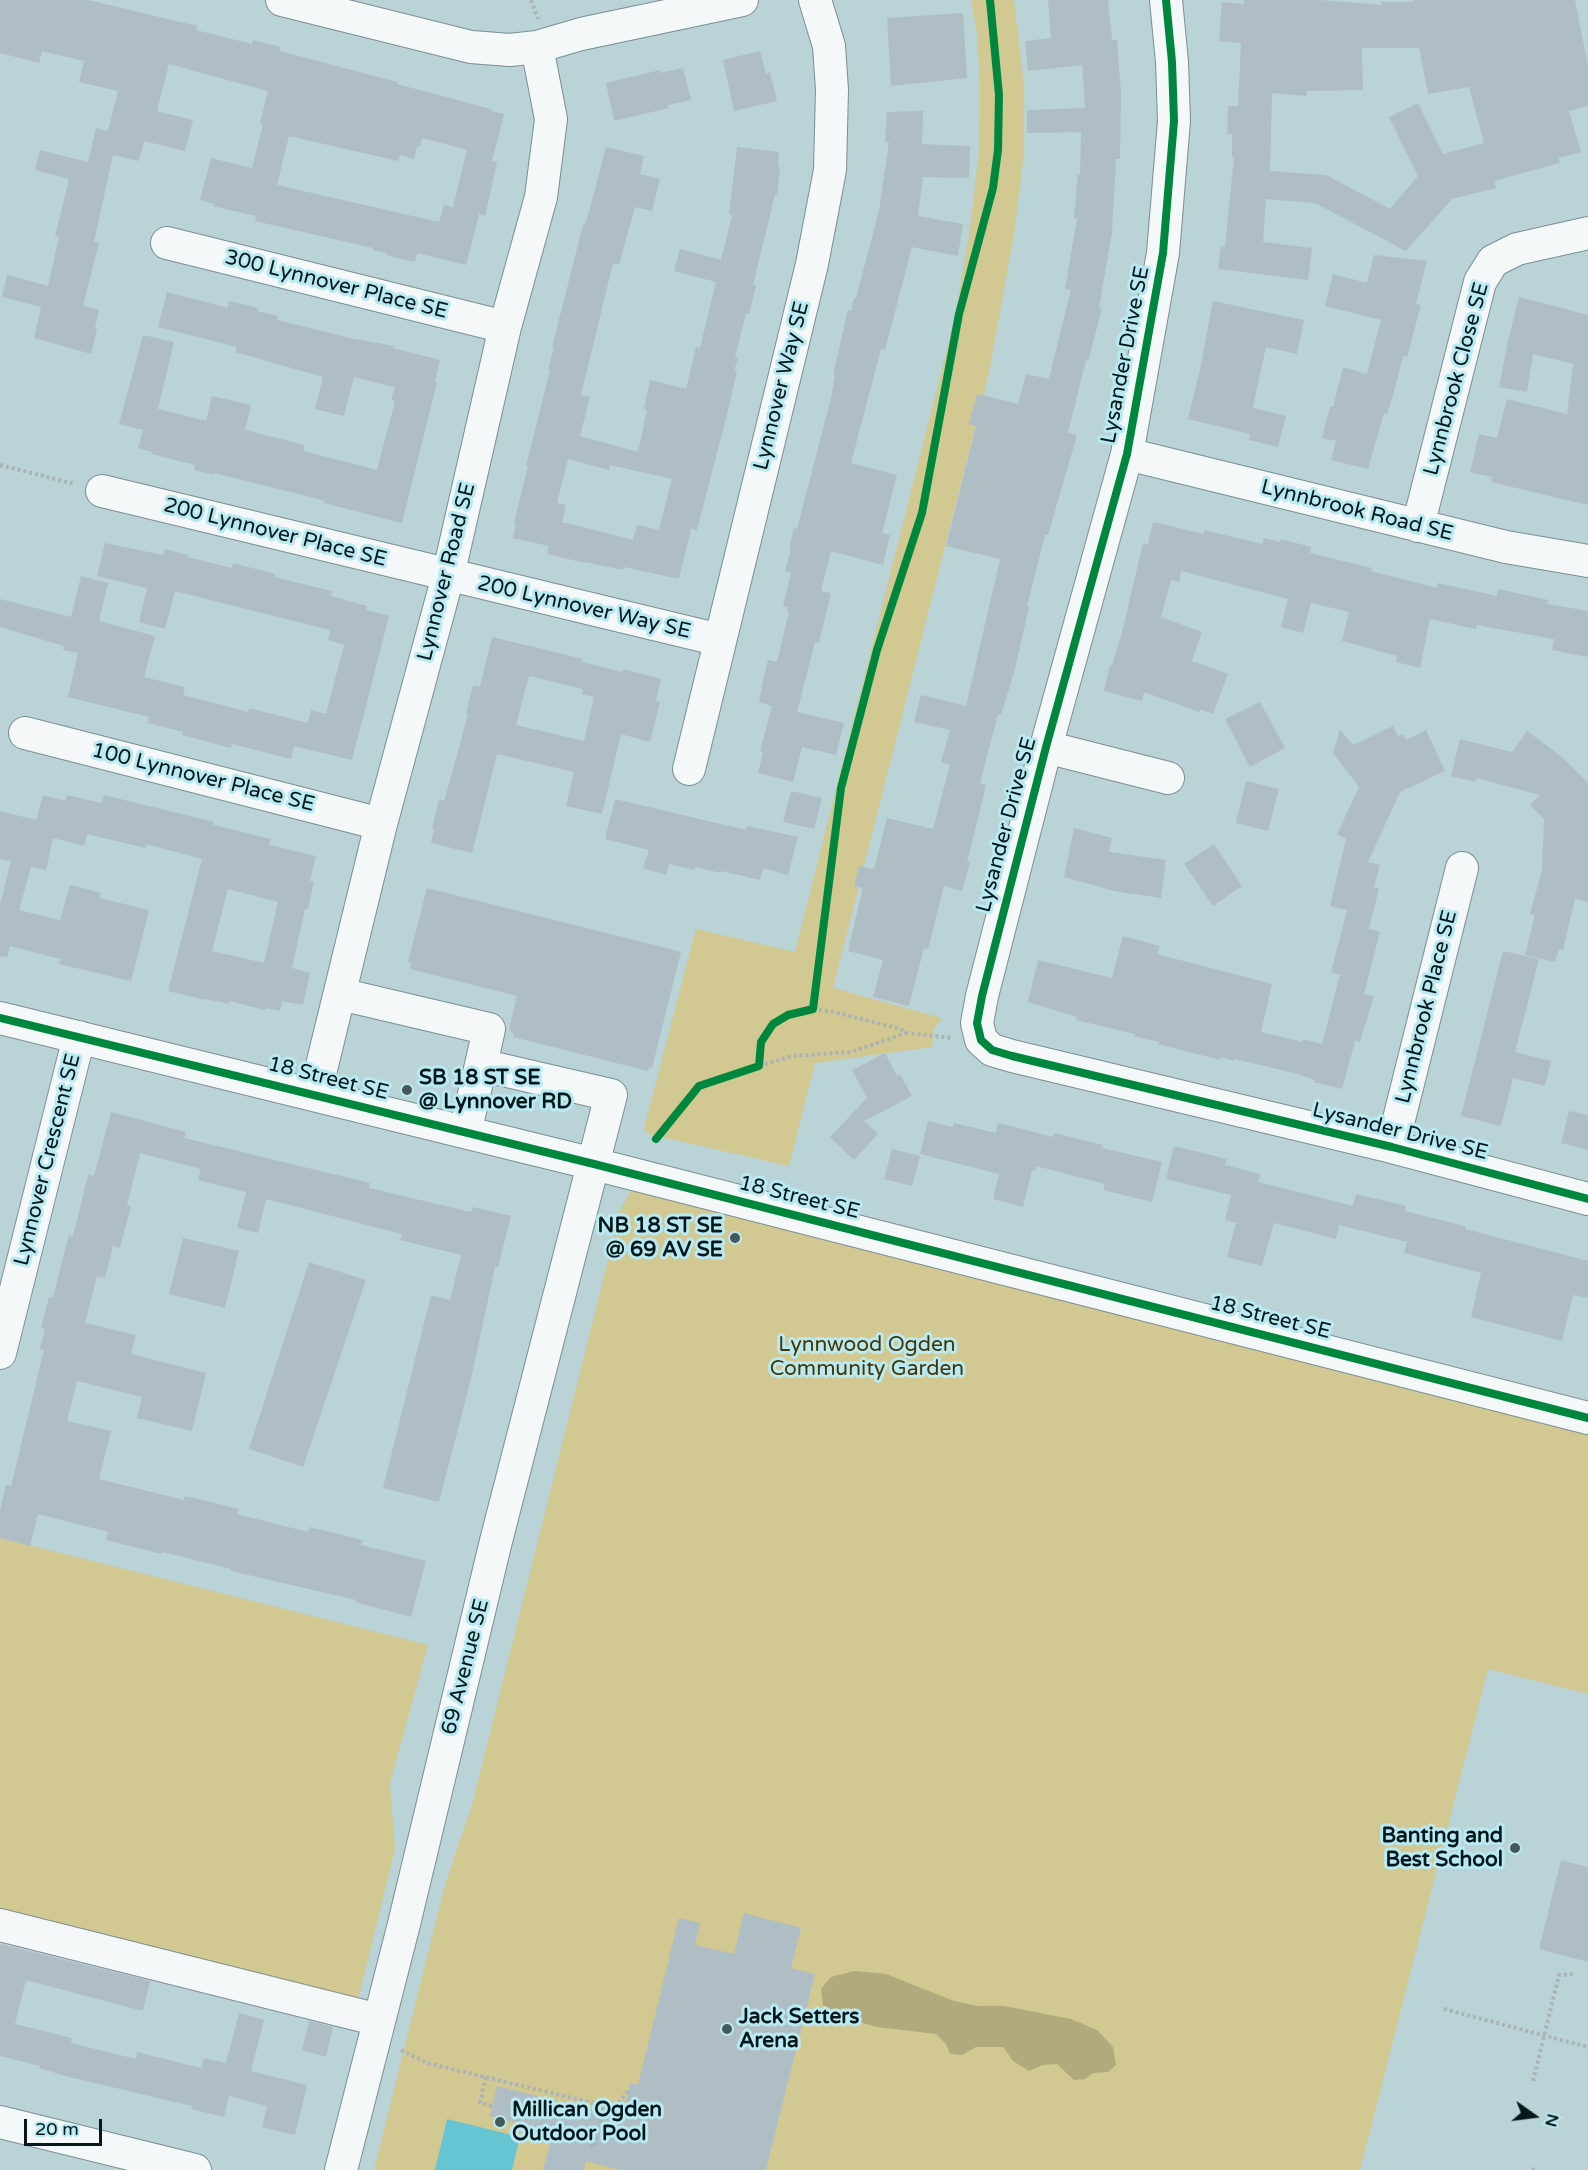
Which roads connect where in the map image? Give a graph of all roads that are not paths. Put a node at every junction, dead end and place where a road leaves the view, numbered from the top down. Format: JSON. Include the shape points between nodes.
{"nodes":[{"id":1,"x":282,"y":0,"type":"edge"},
{"id":2,"x":742,"y":0,"type":"edge"},
{"id":3,"x":815,"y":0,"type":"edge"},
{"id":4,"x":1166,"y":0,"type":"edge"},
{"id":5,"x":537,"y":48,"type":"junction"},
{"id":6,"x":1588,"y":232,"type":"edge"},
{"id":7,"x":167,"y":243,"type":"dead end"},
{"id":8,"x":505,"y":327,"type":"junction"},
{"id":9,"x":1126,"y":454,"type":"junction"},
{"id":10,"x":102,"y":491,"type":"road end"},
{"id":11,"x":1418,"y":526,"type":"junction"},
{"id":12,"x":1588,"y":561,"type":"edge"},
{"id":13,"x":448,"y":576,"type":"junction"},
{"id":14,"x":720,"y":640,"type":"junction"},
{"id":15,"x":25,"y":733,"type":"dead end"},
{"id":16,"x":1046,"y":747,"type":"junction"},
{"id":17,"x":689,"y":768,"type":"dead end"},
{"id":18,"x":1168,"y":778,"type":"dead end"},
{"id":19,"x":381,"y":824,"type":"junction"},
{"id":20,"x":1462,"y":868,"type":"dead end"},
{"id":21,"x":340,"y":994,"type":"junction"},
{"id":22,"x":0,"y":1018,"type":"edge"},
{"id":23,"x":79,"y":1037,"type":"junction"},
{"id":24,"x":481,"y":1065,"type":"junction"},
{"id":25,"x":315,"y":1094,"type":"junction"},
{"id":26,"x":465,"y":1132,"type":"junction"},
{"id":27,"x":1392,"y":1147,"type":"junction"},
{"id":28,"x":594,"y":1164,"type":"junction"},
{"id":29,"x":1588,"y":1199,"type":"edge"},
{"id":30,"x":0,"y":1353,"type":"edge"},
{"id":31,"x":1588,"y":1418,"type":"edge"},
{"id":32,"x":0,"y":1925,"type":"edge"},
{"id":33,"x":379,"y":2020,"type":"junction"},
{"id":34,"x":0,"y":2122,"type":"edge"},
{"id":35,"x":195,"y":2170,"type":"edge"},
{"id":36,"x":342,"y":2170,"type":"edge"}],
"edges":[{"from":1,"to":5,"type":"street","via":[[471,47]]},
{"from":2,"to":5,"type":"street","via":[[581,34]]},
{"from":3,"to":14,"type":"street","name":"Lynnover Way SE","via":[[829,46],[830,170],[812,264]]},
{"from":4,"to":9,"type":"street","name":"Lysander Drive SE","via":[[1174,121],[1169,194],[1163,254]]},
{"from":5,"to":8,"type":"street","name":"Lynnover Road SE","via":[[551,119],[548,154],[541,197]]},
{"from":6,"to":11,"type":"street","name":"Lynnbrook Close SE","via":[[1517,249],[1493,261],[1480,282]]},
{"from":7,"to":8,"type":"street","name":"300 Lynnover Place SE"},
{"from":8,"to":13,"type":"street","name":"Lynnover Road SE"},
{"from":9,"to":11,"type":"street","name":"Lynnbrook Road SE"},
{"from":9,"to":16,"type":"street","name":"Lysander Drive SE"},
{"from":10,"to":13,"type":"street","name":"200 Lynnover Place SE"},
{"from":11,"to":12,"type":"street","name":"Lynnbrook Road SE"},
{"from":13,"to":14,"type":"street","name":"200 Lynnover Way SE"},
{"from":13,"to":19,"type":"street","name":"Lynnover Road SE"},
{"from":14,"to":17,"type":"street","name":"Lynnover Way SE"},
{"from":15,"to":19,"type":"street","name":"100 Lynnover Place SE"},
{"from":16,"to":18,"type":"street"},
{"from":16,"to":27,"type":"street","name":"Lysander Drive SE","via":[[981,996],[976,1023],[981,1040],[992,1050],[1012,1056]]},
{"from":19,"to":21,"type":"street","name":"Lynnover Road SE"},
{"from":20,"to":27,"type":"street","name":"Lynnbrook Place SE"},
{"from":21,"to":24,"type":"street","via":[[489,1029]]},
{"from":21,"to":25,"type":"street","name":"Lynnover Road SE"},
{"from":22,"to":23,"type":"street","name":"18 Street SE"},
{"from":23,"to":25,"type":"street","name":"18 Street SE"},
{"from":23,"to":30,"type":"street","name":"Lynnover Crescent SE"},
{"from":24,"to":26,"type":"street"},
{"from":24,"to":28,"type":"street","name":"69 Avenue SE","via":[[611,1095]]},
{"from":25,"to":26,"type":"street","name":"18 Street SE"},
{"from":26,"to":28,"type":"street","name":"18 Street SE"},
{"from":27,"to":29,"type":"street","name":"Lysander Drive SE"},
{"from":28,"to":31,"type":"street","name":"18 Street SE"},
{"from":28,"to":33,"type":"street","name":"69 Avenue SE","via":[[496,1540]]},
{"from":32,"to":33,"type":"street"},
{"from":33,"to":36,"type":"street","name":"69 Avenue SE"},
{"from":34,"to":35,"type":"street"}]}
